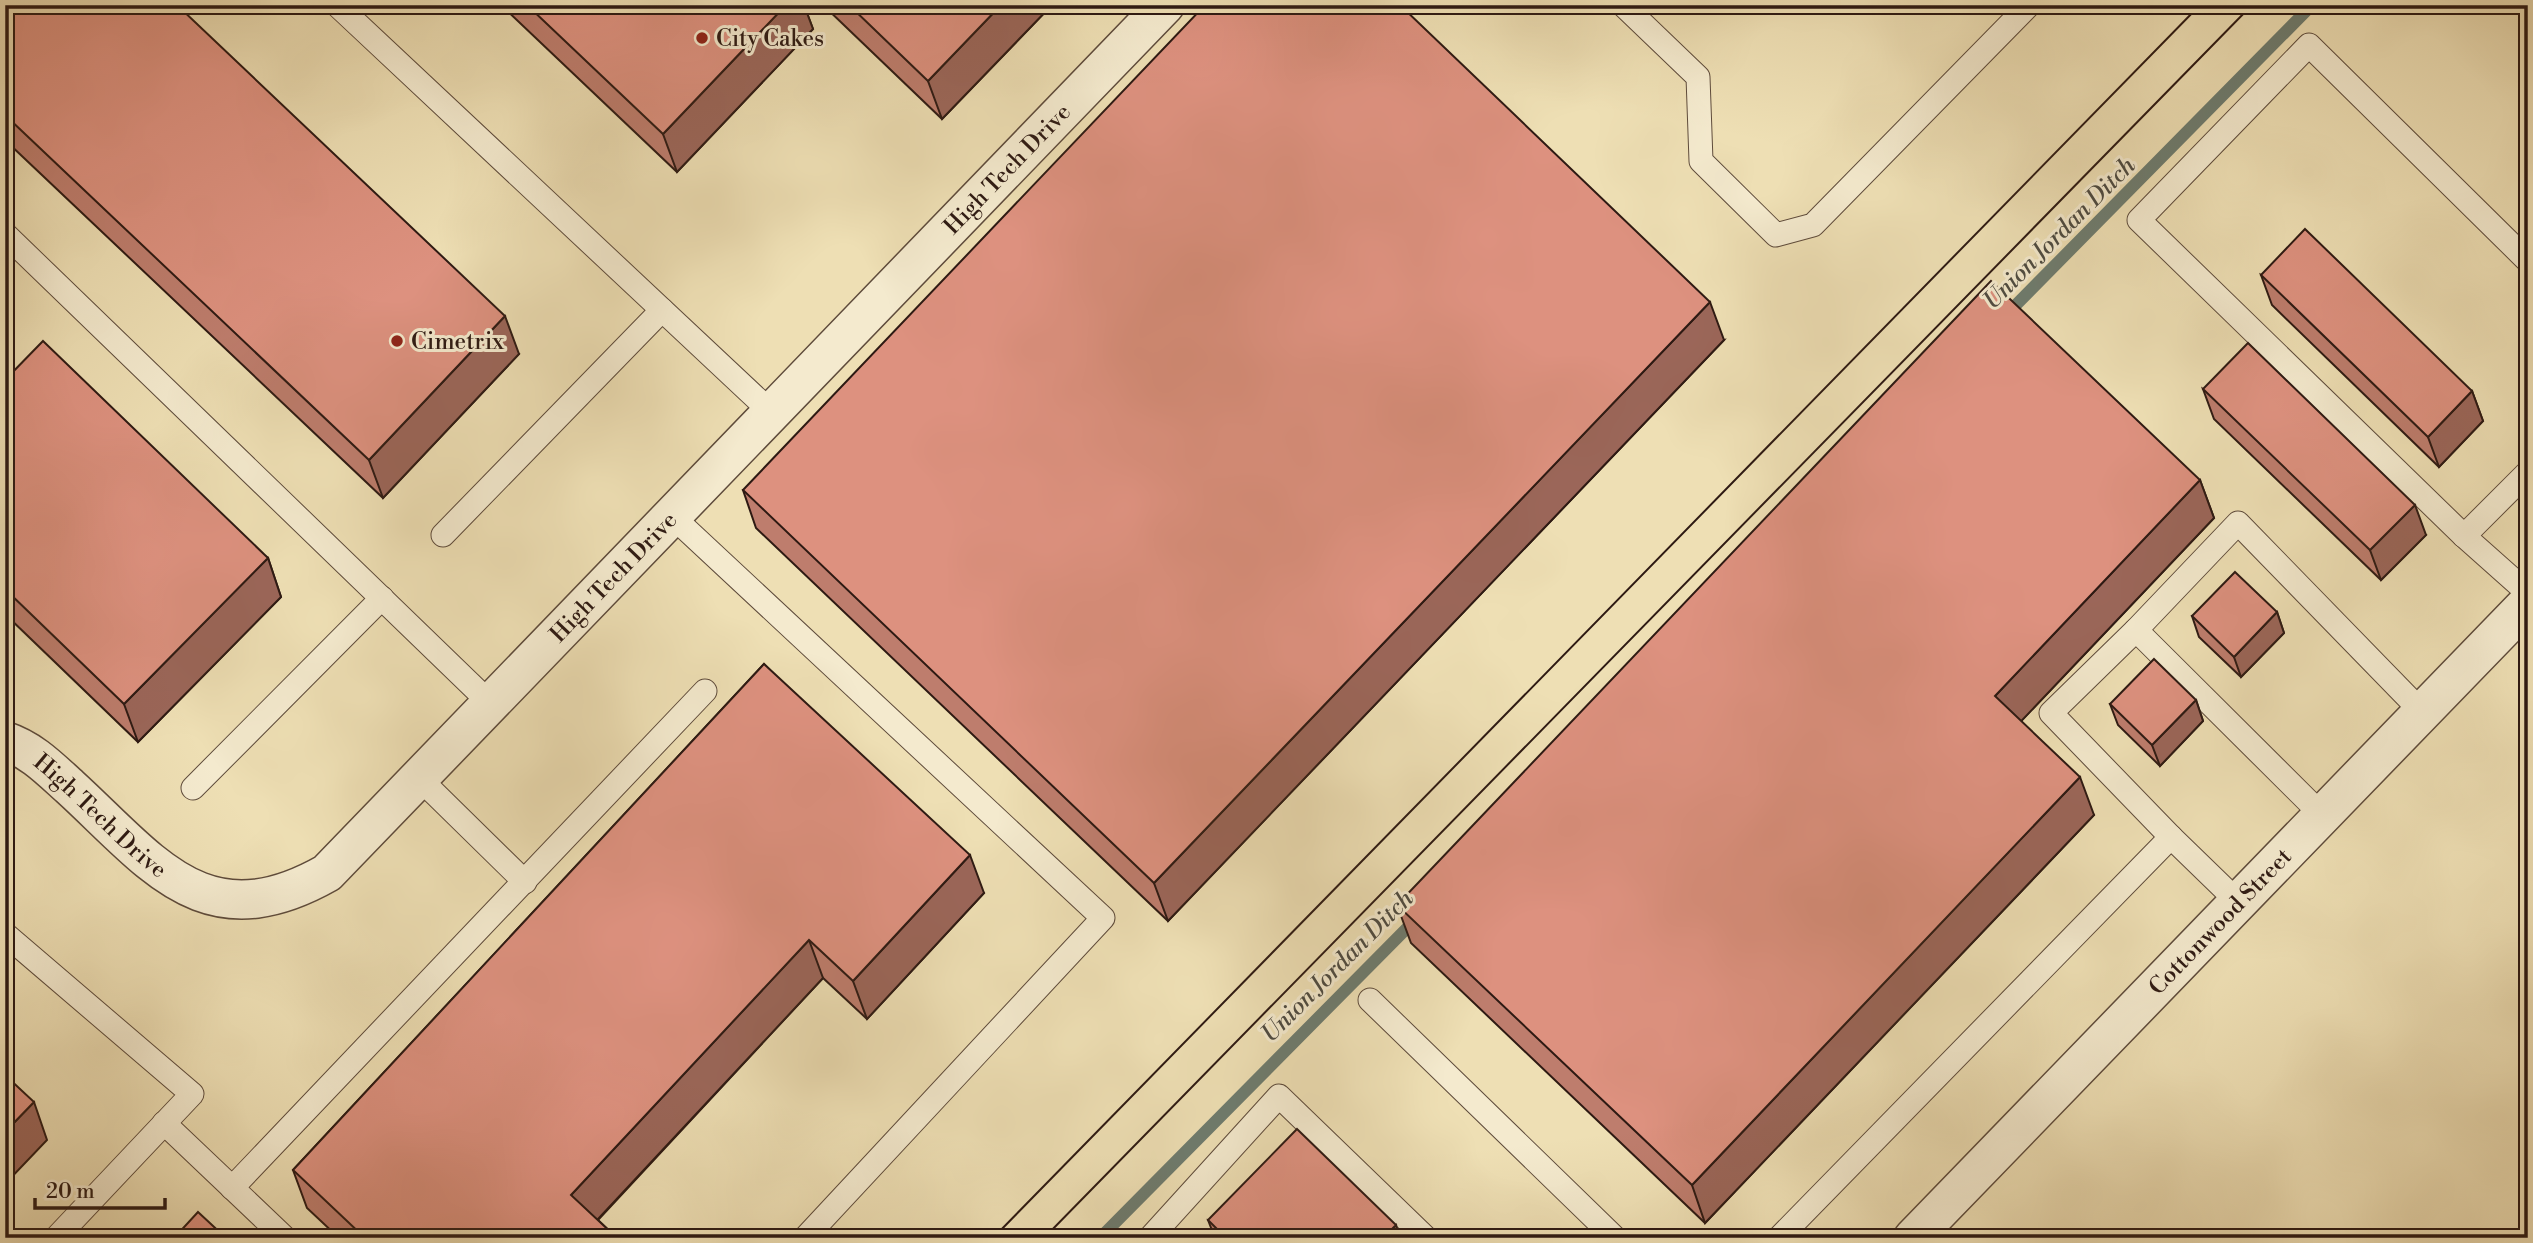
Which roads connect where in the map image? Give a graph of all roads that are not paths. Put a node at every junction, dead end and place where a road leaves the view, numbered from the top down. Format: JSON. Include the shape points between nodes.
{"nodes":[{"id":1,"x":337,"y":5,"type":"edge"},
{"id":2,"x":1165,"y":5,"type":"edge"},
{"id":3,"x":1623,"y":5,"type":"edge"},
{"id":4,"x":2028,"y":5,"type":"edge"},
{"id":5,"x":5,"y":234,"type":"edge"},
{"id":6,"x":2528,"y":261,"type":"edge"},
{"id":7,"x":662,"y":310,"type":"junction"},
{"id":8,"x":772,"y":413,"type":"junction"},
{"id":9,"x":2528,"y":472,"type":"edge"},
{"id":10,"x":672,"y":516,"type":"junction"},
{"id":11,"x":443,"y":534,"type":"dead end"},
{"id":12,"x":2465,"y":536,"type":"junction"},
{"id":13,"x":2528,"y":593,"type":"edge"},
{"id":14,"x":382,"y":598,"type":"junction"},
{"id":15,"x":2528,"y":603,"type":"edge"},
{"id":16,"x":2136,"y":630,"type":"junction"},
{"id":17,"x":705,"y":691,"type":"dead end"},
{"id":18,"x":491,"y":704,"type":"junction"},
{"id":19,"x":2423,"y":713,"type":"junction"},
{"id":20,"x":5,"y":741,"type":"edge"},
{"id":21,"x":419,"y":778,"type":"junction"},
{"id":22,"x":193,"y":788,"type":"dead end"},
{"id":23,"x":2323,"y":816,"type":"junction"},
{"id":24,"x":2171,"y":837,"type":"junction"},
{"id":25,"x":525,"y":882,"type":"junction"},
{"id":26,"x":2238,"y":902,"type":"junction"},
{"id":27,"x":5,"y":934,"type":"edge"},
{"id":28,"x":1370,"y":1000,"type":"dead end"},
{"id":29,"x":164,"y":1123,"type":"junction"},
{"id":30,"x":232,"y":1188,"type":"junction"},
{"id":31,"x":57,"y":1238,"type":"edge"},
{"id":32,"x":285,"y":1238,"type":"edge"},
{"id":33,"x":805,"y":1238,"type":"edge"},
{"id":34,"x":1150,"y":1238,"type":"edge"},
{"id":35,"x":1426,"y":1238,"type":"edge"},
{"id":36,"x":1615,"y":1238,"type":"edge"},
{"id":37,"x":1779,"y":1238,"type":"edge"},
{"id":38,"x":1913,"y":1238,"type":"edge"}],
"edges":[{"from":1,"to":7,"type":"lane"},
{"from":2,"to":8,"type":"street","name":"High Tech Drive"},
{"from":3,"to":4,"type":"lane","via":[[1698,77],[1701,161],[1776,235],[1813,225]]},
{"from":5,"to":14,"type":"lane"},
{"from":6,"to":12,"type":"lane","via":[[2309,45],[2139,220]]},
{"from":7,"to":8,"type":"lane"},
{"from":7,"to":11,"type":"lane"},
{"from":8,"to":10,"type":"street","name":"High Tech Drive"},
{"from":9,"to":12,"type":"lane"},
{"from":10,"to":18,"type":"street","name":"High Tech Drive"},
{"from":10,"to":33,"type":"lane","via":[[1102,918]]},
{"from":12,"to":13,"type":"lane"},
{"from":14,"to":18,"type":"lane"},
{"from":14,"to":22,"type":"lane"},
{"from":15,"to":19,"type":"street","name":"Cottonwood Street"},
{"from":16,"to":19,"type":"lane","via":[[2238,523]]},
{"from":16,"to":23,"type":"lane"},
{"from":16,"to":24,"type":"lane","via":[[2051,713]]},
{"from":17,"to":25,"type":"lane"},
{"from":18,"to":21,"type":"street","name":"High Tech Drive"},
{"from":19,"to":23,"type":"street","name":"Cottonwood Street"},
{"from":20,"to":21,"type":"street","name":"High Tech Drive","via":[[39,759],[163,873],[187,888],[240,899],[280,894],[327,873]]},
{"from":21,"to":25,"type":"lane"},
{"from":23,"to":26,"type":"street","name":"Cottonwood Street"},
{"from":24,"to":26,"type":"lane"},
{"from":24,"to":37,"type":"lane"},
{"from":25,"to":30,"type":"lane"},
{"from":26,"to":38,"type":"street","name":"Cottonwood Street"},
{"from":27,"to":29,"type":"lane","via":[[192,1094]]},
{"from":28,"to":36,"type":"lane"},
{"from":29,"to":30,"type":"lane"},
{"from":29,"to":31,"type":"lane"},
{"from":30,"to":32,"type":"lane"},
{"from":34,"to":35,"type":"lane","via":[[1279,1096]]}]}
